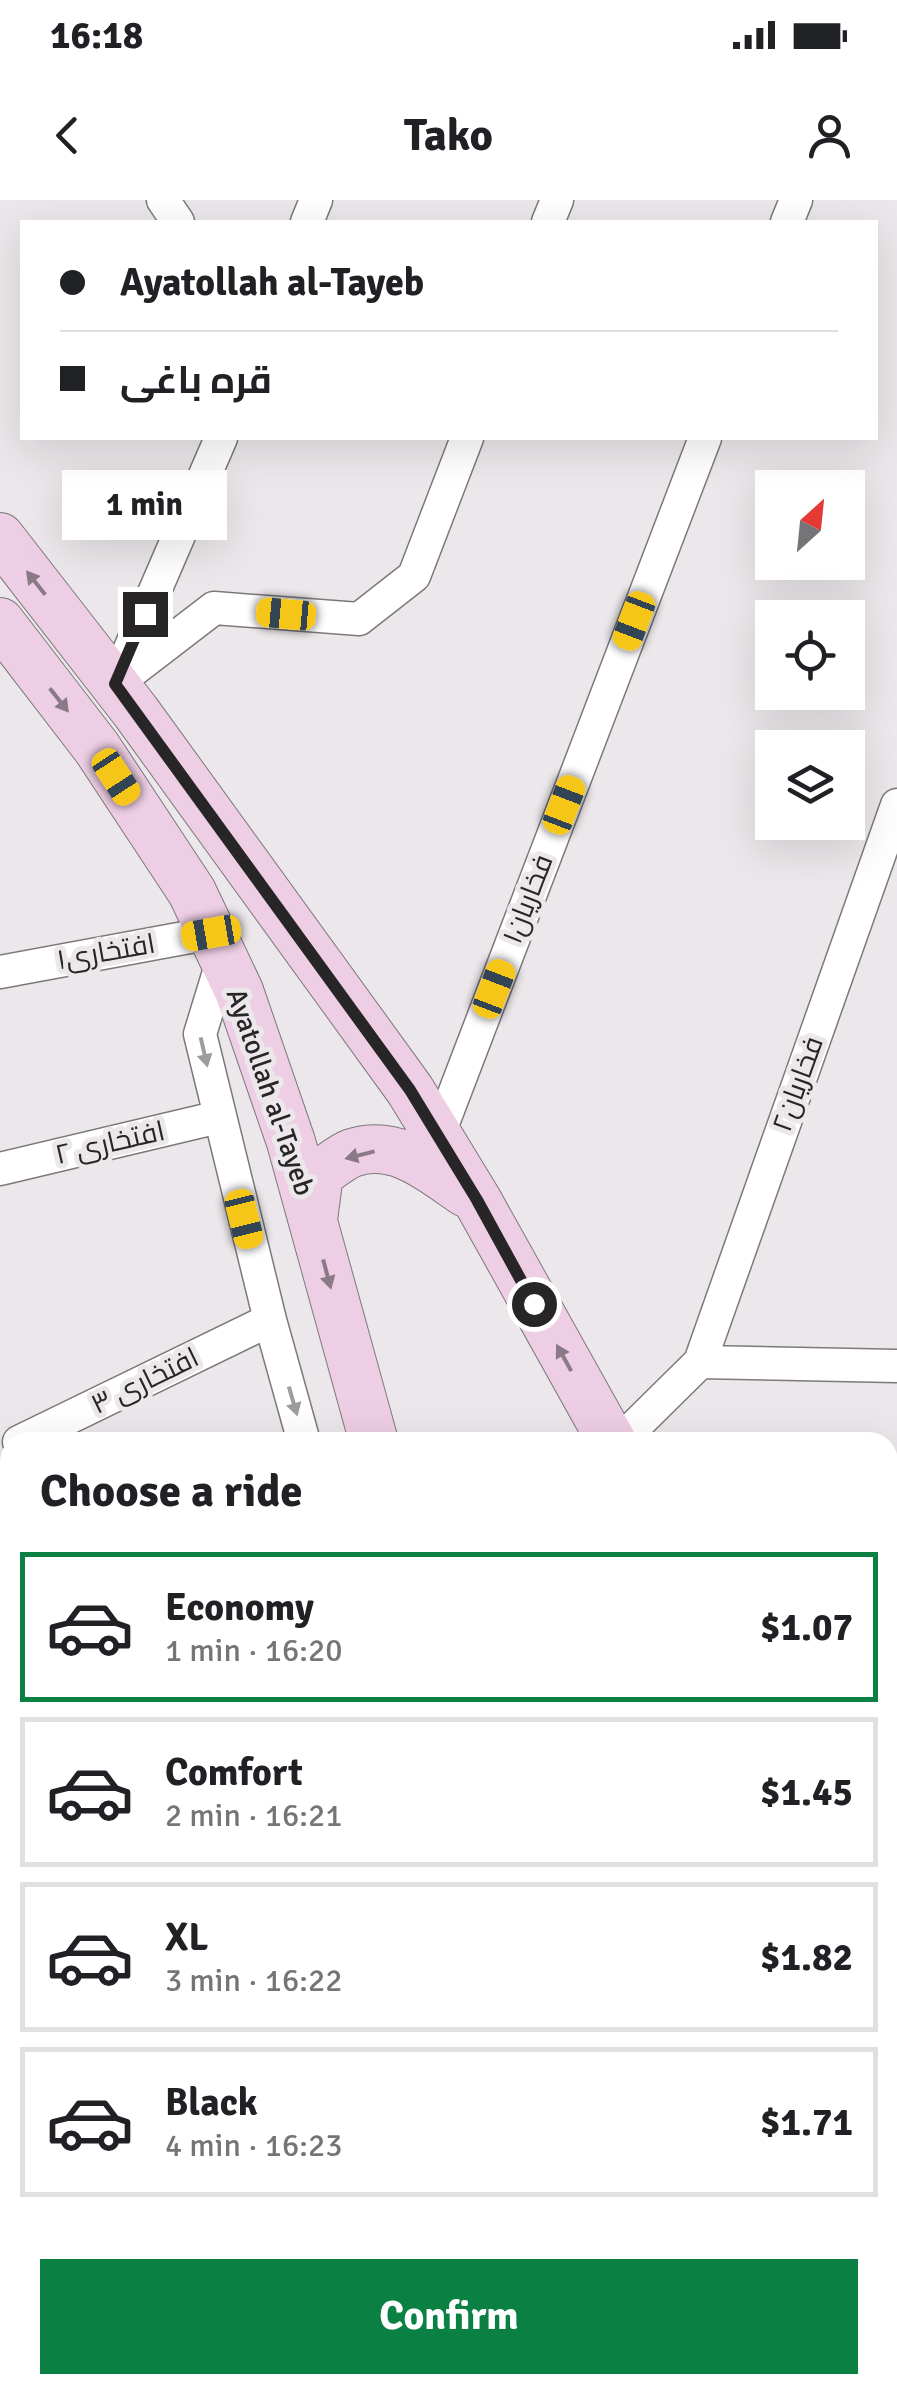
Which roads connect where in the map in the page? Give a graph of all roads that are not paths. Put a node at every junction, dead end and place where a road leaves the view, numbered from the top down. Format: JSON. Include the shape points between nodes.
{"nodes":[{"id":1,"x":220,"y":440,"type":"edge"},
{"id":2,"x":465,"y":440,"type":"edge"},
{"id":3,"x":704,"y":440,"type":"edge"},
{"id":4,"x":0,"y":537,"type":"edge"},
{"id":5,"x":0,"y":622,"type":"edge"},
{"id":6,"x":115,"y":684,"type":"junction"},
{"id":7,"x":897,"y":805,"type":"edge"},
{"id":8,"x":217,"y":946,"type":"junction"},
{"id":9,"x":0,"y":972,"type":"edge"},
{"id":10,"x":219,"y":1117,"type":"junction"},
{"id":11,"x":438,"y":1136,"type":"junction"},
{"id":12,"x":0,"y":1169,"type":"edge"},
{"id":13,"x":477,"y":1200,"type":"junction"},
{"id":14,"x":313,"y":1220,"type":"junction"},
{"id":15,"x":270,"y":1320,"type":"junction"},
{"id":16,"x":700,"y":1362,"type":"junction"},
{"id":17,"x":897,"y":1366,"type":"edge"},
{"id":18,"x":40,"y":1432,"type":"edge"},
{"id":19,"x":301,"y":1432,"type":"edge"},
{"id":20,"x":371,"y":1432,"type":"edge"},
{"id":21,"x":609,"y":1432,"type":"edge"},
{"id":22,"x":626,"y":1432,"type":"edge"}],
"edges":[{"from":1,"to":6,"type":"street"},
{"from":2,"to":6,"type":"street","via":[[414,576],[358,619],[214,608]]},
{"from":3,"to":11,"type":"street","name":"فخاریان۱"},
{"from":6,"to":4,"type":"main road","one_way":true},
{"from":5,"to":8,"type":"main road","name":"Ayatollah al-Tayeb","one_way":true,"via":[[96,748],[192,892]]},
{"from":6,"to":11,"type":"main road"},
{"from":7,"to":16,"type":"street","name":"فخاریان۲"},
{"from":8,"to":9,"type":"street","name":"افتخاری۱"},
{"from":8,"to":10,"type":"street","one_way":true,"via":[[200,1034]]},
{"from":8,"to":14,"type":"main road","name":"Ayatollah al-Tayeb","via":[[238,990]]},
{"from":10,"to":12,"type":"street","name":"افتخاری ۲"},
{"from":10,"to":15,"type":"street"},
{"from":11,"to":13,"type":"main road"},
{"from":13,"to":14,"type":"main road","one_way":true,"via":[[392,1148],[352,1154],[319,1174]]},
{"from":21,"to":13,"type":"main road","one_way":true},
{"from":14,"to":20,"type":"main road","name":"Ayatollah al-Tayeb","one_way":true},
{"from":15,"to":18,"type":"street","name":"افتخاری ۳"},
{"from":15,"to":19,"type":"street","one_way":true},
{"from":16,"to":17,"type":"street"},
{"from":16,"to":22,"type":"street"}]}
